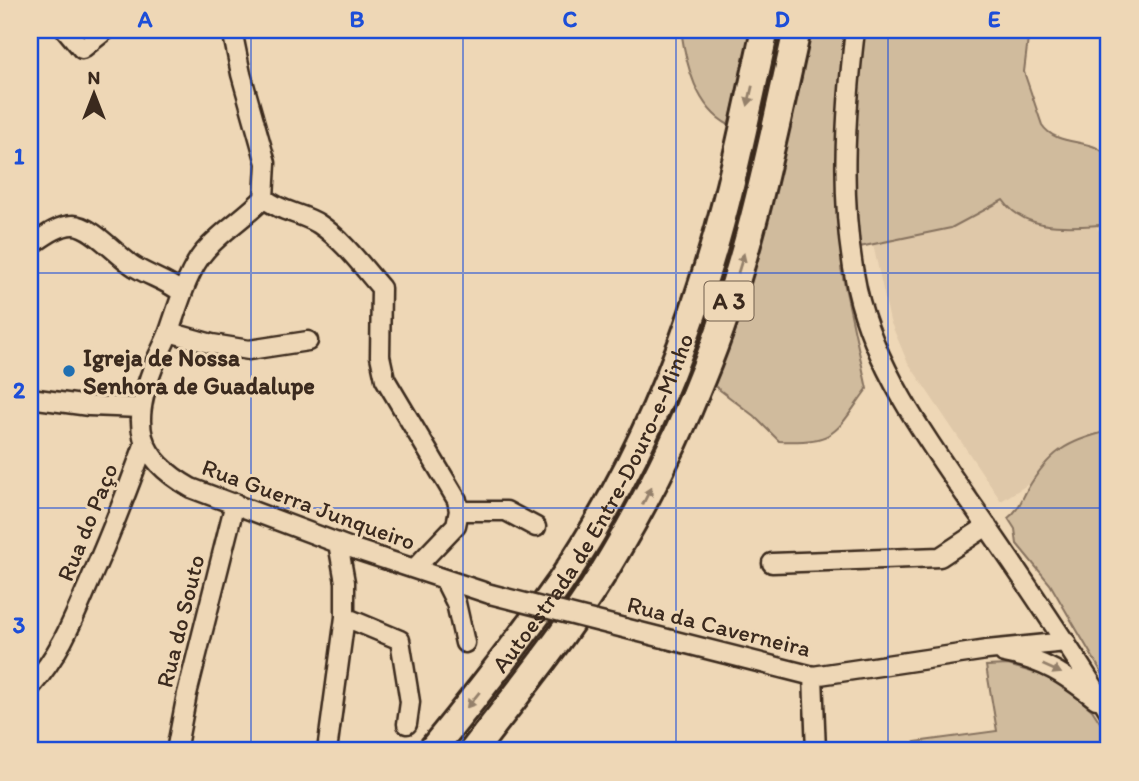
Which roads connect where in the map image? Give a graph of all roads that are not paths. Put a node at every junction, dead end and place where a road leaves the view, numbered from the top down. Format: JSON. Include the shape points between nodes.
{"nodes":[{"id":1,"x":66,"y":30,"type":"edge"},
{"id":2,"x":106,"y":30,"type":"edge"},
{"id":3,"x":232,"y":30,"type":"edge"},
{"id":4,"x":765,"y":30,"type":"edge"},
{"id":5,"x":797,"y":30,"type":"edge"},
{"id":6,"x":855,"y":30,"type":"edge"},
{"id":7,"x":264,"y":198,"type":"junction"},
{"id":8,"x":30,"y":246,"type":"edge"},
{"id":9,"x":182,"y":293,"type":"junction"},
{"id":10,"x":169,"y":332,"type":"junction"},
{"id":11,"x":308,"y":341,"type":"dead end"},
{"id":12,"x":30,"y":398,"type":"edge"},
{"id":13,"x":141,"y":408,"type":"junction"},
{"id":14,"x":144,"y":445,"type":"junction"},
{"id":15,"x":235,"y":503,"type":"junction"},
{"id":16,"x":459,"y":511,"type":"junction"},
{"id":17,"x":987,"y":526,"type":"junction"},
{"id":18,"x":536,"y":527,"type":"dead end"},
{"id":19,"x":338,"y":543,"type":"junction"},
{"id":20,"x":772,"y":563,"type":"dead end"},
{"id":21,"x":415,"y":568,"type":"junction"},
{"id":22,"x":444,"y":579,"type":"junction"},
{"id":23,"x":345,"y":617,"type":"junction"},
{"id":24,"x":1066,"y":642,"type":"junction"},
{"id":25,"x":465,"y":643,"type":"dead end"},
{"id":26,"x":987,"y":650,"type":"junction"},
{"id":27,"x":813,"y":676,"type":"junction"},
{"id":28,"x":30,"y":688,"type":"edge"},
{"id":29,"x":1108,"y":710,"type":"edge"},
{"id":30,"x":407,"y":724,"type":"dead end"},
{"id":31,"x":176,"y":751,"type":"edge"},
{"id":32,"x":327,"y":751,"type":"edge"},
{"id":33,"x":431,"y":751,"type":"edge"},
{"id":34,"x":473,"y":751,"type":"edge"},
{"id":35,"x":816,"y":751,"type":"edge"}],
"edges":[{"from":1,"to":2,"type":"street","via":[[82,50]]},
{"from":3,"to":7,"type":"street","via":[[266,163]]},
{"from":4,"to":33,"type":"highway","name":"Autoestrada de Entre-Douro-e-Minho","number":"A 3","one_way":true,"via":[[710,259],[683,341],[648,424],[617,488],[560,581]]},
{"from":34,"to":5,"type":"highway","name":"Autoestrada de Entre-Douro-e-Minho","number":"A 3","one_way":true,"via":[[560,637],[607,566],[682,423],[743,258]]},
{"from":6,"to":17,"type":"street","via":[[845,170],[858,290],[885,370]]},
{"from":7,"to":9,"type":"street","via":[[204,252]]},
{"from":7,"to":16,"type":"street","via":[[332,233],[381,288],[380,356],[385,379],[457,500]]},
{"from":8,"to":9,"type":"street","via":[[65,225],[77,225],[134,267]]},
{"from":9,"to":10,"type":"street"},
{"from":10,"to":11,"type":"street","via":[[249,350]]},
{"from":10,"to":13,"type":"street"},
{"from":12,"to":13,"type":"street"},
{"from":13,"to":14,"type":"street"},
{"from":14,"to":15,"type":"street","name":"Rua Guerra Junqueiro","via":[[173,478]]},
{"from":14,"to":28,"type":"street","name":"Rua do Paço","via":[[68,634]]},
{"from":15,"to":19,"type":"street","name":"Rua Guerra Junqueiro"},
{"from":15,"to":31,"type":"street","name":"Rua do Souto"},
{"from":16,"to":18,"type":"street","via":[[506,511]]},
{"from":16,"to":21,"type":"street","via":[[456,525]]},
{"from":17,"to":20,"type":"street","via":[[940,557]]},
{"from":17,"to":24,"type":"street"},
{"from":19,"to":21,"type":"street","name":"Rua Guerra Junqueiro"},
{"from":19,"to":23,"type":"street"},
{"from":21,"to":22,"type":"street","name":"Rua Guerra Junqueiro"},
{"from":22,"to":25,"type":"street","via":[[452,590]]},
{"from":22,"to":27,"type":"street","name":"Rua da Caverneira","bridge":true},
{"from":23,"to":30,"type":"street","via":[[400,640],[410,702]]},
{"from":23,"to":32,"type":"street"},
{"from":24,"to":26,"type":"street","name":"Rua da Caverneira"},
{"from":24,"to":29,"type":"street"},
{"from":26,"to":27,"type":"street","name":"Rua da Caverneira"},
{"from":26,"to":29,"type":"street","name":"Rua da Caverneira","one_way":true,"via":[[1023,656],[1062,672]]},
{"from":27,"to":35,"type":"street"}]}
